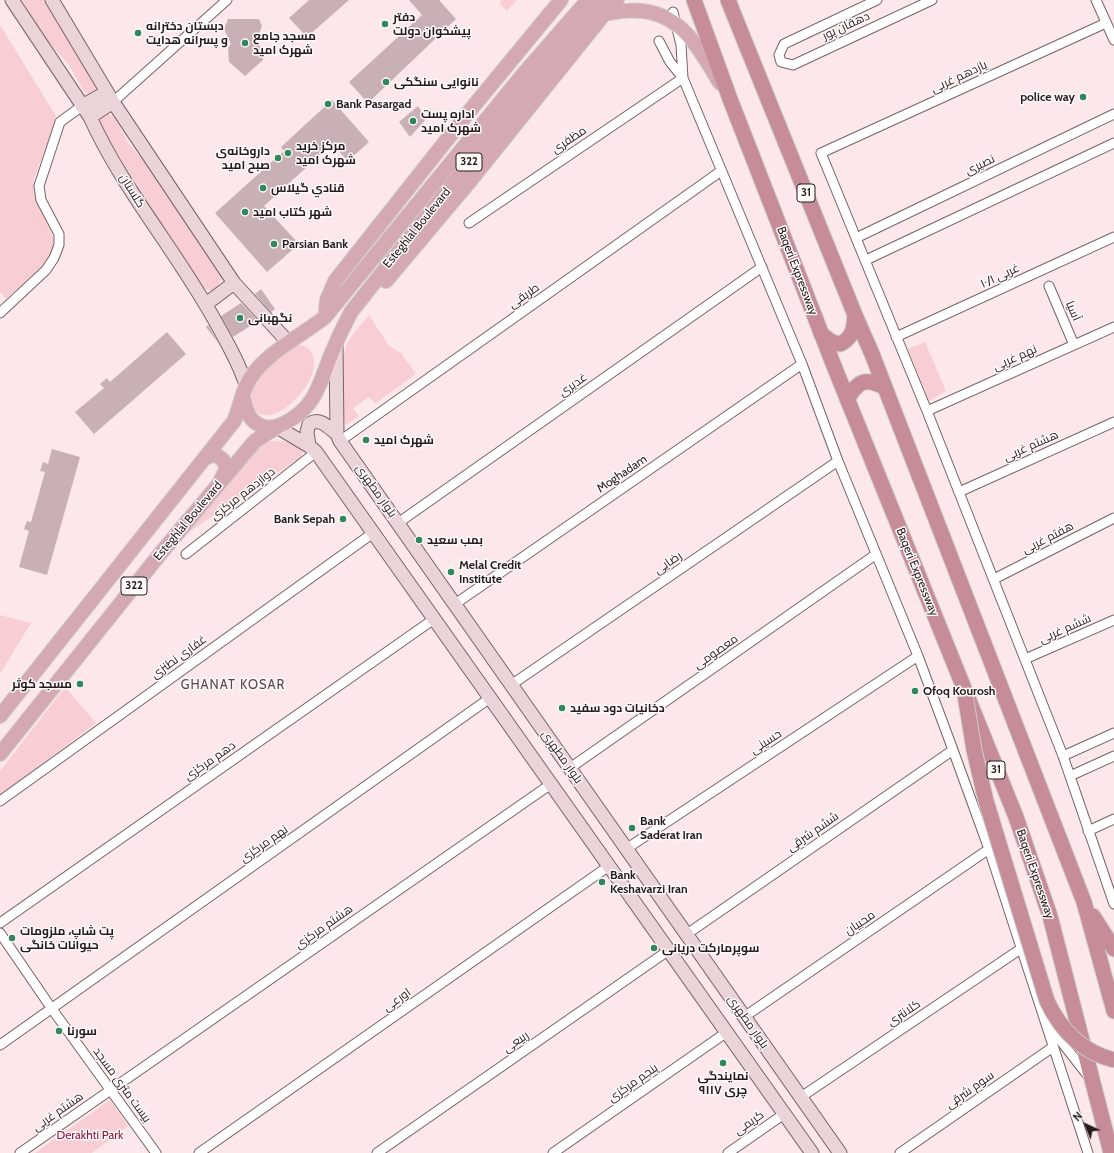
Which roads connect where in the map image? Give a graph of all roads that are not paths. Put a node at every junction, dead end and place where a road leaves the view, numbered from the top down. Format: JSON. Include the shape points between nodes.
{"nodes":[{"id":1,"x":12,"y":0,"type":"edge"},
{"id":2,"x":52,"y":0,"type":"edge"},
{"id":3,"x":227,"y":0,"type":"edge"},
{"id":4,"x":561,"y":0,"type":"edge"},
{"id":5,"x":588,"y":0,"type":"edge"},
{"id":6,"x":603,"y":0,"type":"edge"},
{"id":7,"x":617,"y":0,"type":"edge"},
{"id":8,"x":694,"y":0,"type":"edge"},
{"id":9,"x":728,"y":0,"type":"edge"},
{"id":10,"x":877,"y":0,"type":"edge"},
{"id":11,"x":932,"y":0,"type":"edge"},
{"id":12,"x":1096,"y":0,"type":"edge"},
{"id":13,"x":673,"y":12,"type":"junction"},
{"id":14,"x":600,"y":18,"type":"junction"},
{"id":15,"x":1106,"y":23,"type":"junction"},
{"id":16,"x":1114,"y":40,"type":"edge"},
{"id":17,"x":659,"y":41,"type":"dead end"},
{"id":18,"x":683,"y":78,"type":"junction"},
{"id":19,"x":110,"y":97,"type":"junction"},
{"id":20,"x":730,"y":99,"type":"junction"},
{"id":21,"x":82,"y":106,"type":"junction"},
{"id":22,"x":1114,"y":114,"type":"edge"},
{"id":23,"x":90,"y":117,"type":"junction"},
{"id":24,"x":1114,"y":143,"type":"edge"},
{"id":25,"x":721,"y":171,"type":"junction"},
{"id":26,"x":469,"y":223,"type":"dead end"},
{"id":27,"x":1114,"y":237,"type":"edge"},
{"id":28,"x":856,"y":238,"type":"junction"},
{"id":29,"x":866,"y":260,"type":"junction"},
{"id":30,"x":762,"y":267,"type":"junction"},
{"id":31,"x":234,"y":283,"type":"junction"},
{"id":32,"x":1049,"y":286,"type":"dead end"},
{"id":33,"x":206,"y":304,"type":"junction"},
{"id":34,"x":0,"y":313,"type":"edge"},
{"id":35,"x":855,"y":315,"type":"junction"},
{"id":36,"x":325,"y":316,"type":"junction"},
{"id":37,"x":1114,"y":327,"type":"edge"},
{"id":38,"x":342,"y":328,"type":"junction"},
{"id":39,"x":821,"y":334,"type":"junction"},
{"id":40,"x":896,"y":336,"type":"junction"},
{"id":41,"x":288,"y":342,"type":"junction"},
{"id":42,"x":336,"y":343,"type":"junction"},
{"id":43,"x":1074,"y":345,"type":"junction"},
{"id":44,"x":802,"y":364,"type":"junction"},
{"id":45,"x":884,"y":387,"type":"junction"},
{"id":46,"x":244,"y":391,"type":"junction"},
{"id":47,"x":847,"y":399,"type":"junction"},
{"id":48,"x":927,"y":411,"type":"junction"},
{"id":49,"x":1114,"y":422,"type":"edge"},
{"id":50,"x":277,"y":427,"type":"junction"},
{"id":51,"x":338,"y":437,"type":"junction"},
{"id":52,"x":312,"y":449,"type":"junction"},
{"id":53,"x":205,"y":458,"type":"junction"},
{"id":54,"x":838,"y":461,"type":"junction"},
{"id":55,"x":219,"y":484,"type":"junction"},
{"id":56,"x":959,"y":492,"type":"junction"},
{"id":57,"x":1114,"y":518,"type":"edge"},
{"id":58,"x":398,"y":523,"type":"junction"},
{"id":59,"x":373,"y":533,"type":"junction"},
{"id":60,"x":186,"y":554,"type":"dead end"},
{"id":61,"x":876,"y":555,"type":"junction"},
{"id":62,"x":994,"y":579,"type":"junction"},
{"id":63,"x":455,"y":604,"type":"junction"},
{"id":64,"x":434,"y":619,"type":"junction"},
{"id":65,"x":1114,"y":620,"type":"edge"},
{"id":66,"x":918,"y":656,"type":"junction"},
{"id":67,"x":1025,"y":659,"type":"junction"},
{"id":68,"x":511,"y":685,"type":"junction"},
{"id":69,"x":965,"y":695,"type":"junction"},
{"id":70,"x":490,"y":698,"type":"junction"},
{"id":71,"x":0,"y":716,"type":"edge"},
{"id":72,"x":1114,"y":733,"type":"edge"},
{"id":73,"x":954,"y":750,"type":"junction"},
{"id":74,"x":0,"y":754,"type":"edge"},
{"id":75,"x":1063,"y":756,"type":"junction"},
{"id":76,"x":1114,"y":756,"type":"edge"},
{"id":77,"x":570,"y":768,"type":"junction"},
{"id":78,"x":1070,"y":776,"type":"junction"},
{"id":79,"x":551,"y":784,"type":"junction"},
{"id":80,"x":0,"y":801,"type":"edge"},
{"id":81,"x":1114,"y":819,"type":"edge"},
{"id":82,"x":1088,"y":831,"type":"junction"},
{"id":83,"x":626,"y":849,"type":"junction"},
{"id":84,"x":989,"y":849,"type":"junction"},
{"id":85,"x":609,"y":866,"type":"junction"},
{"id":86,"x":1084,"y":902,"type":"junction"},
{"id":87,"x":1114,"y":904,"type":"edge"},
{"id":88,"x":0,"y":923,"type":"edge"},
{"id":89,"x":0,"y":933,"type":"edge"},
{"id":90,"x":687,"y":934,"type":"junction"},
{"id":91,"x":1022,"y":948,"type":"junction"},
{"id":92,"x":1114,"y":949,"type":"edge"},
{"id":93,"x":668,"y":950,"type":"junction"},
{"id":94,"x":52,"y":1009,"type":"junction"},
{"id":95,"x":1114,"y":1010,"type":"edge"},
{"id":96,"x":744,"y":1016,"type":"junction"},
{"id":97,"x":1044,"y":1020,"type":"junction"},
{"id":98,"x":727,"y":1032,"type":"junction"},
{"id":99,"x":0,"y":1045,"type":"edge"},
{"id":100,"x":1053,"y":1047,"type":"junction"},
{"id":101,"x":1114,"y":1060,"type":"edge"},
{"id":102,"x":1093,"y":1083,"type":"junction"},
{"id":103,"x":110,"y":1091,"type":"junction"},
{"id":104,"x":801,"y":1097,"type":"junction"},
{"id":105,"x":784,"y":1114,"type":"junction"},
{"id":106,"x":1085,"y":1152,"type":"edge"},
{"id":107,"x":20,"y":1153,"type":"edge"},
{"id":108,"x":156,"y":1153,"type":"edge"},
{"id":109,"x":199,"y":1153,"type":"edge"},
{"id":110,"x":377,"y":1153,"type":"edge"},
{"id":111,"x":553,"y":1153,"type":"edge"},
{"id":112,"x":728,"y":1153,"type":"edge"},
{"id":113,"x":812,"y":1153,"type":"edge"},
{"id":114,"x":840,"y":1153,"type":"edge"},
{"id":115,"x":900,"y":1153,"type":"edge"},
{"id":116,"x":1111,"y":1153,"type":"edge"}],
"edges":[{"from":1,"to":21,"type":"main road","name":"گلستان"},
{"from":2,"to":19,"type":"main road"},
{"from":3,"to":19,"type":"street"},
{"from":4,"to":36,"type":"main road","via":[[336,281],[327,300]]},
{"from":5,"to":36,"type":"main road","name":"Esteghlal Boulevard","number":"322","via":[[520,78]]},
{"from":6,"to":38,"type":"main road","name":"Esteghlal Boulevard","number":"322","via":[[533,82],[365,293]]},
{"from":7,"to":14,"type":"main road"},
{"from":8,"to":20,"type":"highway","name":"Baqeri Expressway","number":"31"},
{"from":9,"to":35,"type":"highway","number":"31"},
{"from":10,"to":11,"type":"street","name":"دهقان پور","via":[[784,44],[779,58],[785,64],[793,64]]},
{"from":12,"to":15,"type":"street"},
{"from":13,"to":14,"type":"main road","via":[[662,5],[641,2],[625,4]]},
{"from":13,"to":18,"type":"street","via":[[681,45]]},
{"from":13,"to":20,"type":"main road","via":[[683,20]]},
{"from":14,"to":38,"type":"main road","via":[[470,181],[358,314]]},
{"from":15,"to":16,"type":"street"},
{"from":15,"to":28,"type":"street","name":"یازدهم غربی","via":[[821,153]]},
{"from":17,"to":18,"type":"street","via":[[670,62]]},
{"from":18,"to":25,"type":"street"},
{"from":18,"to":26,"type":"street","name":"مظفری"},
{"from":19,"to":21,"type":"main road"},
{"from":19,"to":23,"type":"main road"},
{"from":19,"to":31,"type":"main road"},
{"from":20,"to":39,"type":"highway","name":"Baqeri Expressway","number":"31"},
{"from":21,"to":23,"type":"main road","name":"گلستان"},
{"from":21,"to":34,"type":"street","via":[[60,122],[39,186],[41,200],[59,234],[59,245],[54,258],[46,270]]},
{"from":22,"to":28,"type":"street","name":"نصیری"},
{"from":23,"to":33,"type":"main road","name":"گلستان","via":[[98,135],[146,213]]},
{"from":24,"to":29,"type":"street"},
{"from":25,"to":30,"type":"street"},
{"from":25,"to":51,"type":"street","name":"طریقی"},
{"from":27,"to":40,"type":"street","name":"۱۰/۱ غربی"},
{"from":28,"to":29,"type":"street"},
{"from":29,"to":40,"type":"street"},
{"from":30,"to":44,"type":"street"},
{"from":30,"to":58,"type":"street","name":"غدیری"},
{"from":31,"to":33,"type":"main road"},
{"from":31,"to":41,"type":"main road"},
{"from":32,"to":43,"type":"street","name":"آسیا"},
{"from":33,"to":46,"type":"main road","name":"گلستان","via":[[238,362]]},
{"from":35,"to":39,"type":"highway","via":[[854,330],[848,341],[840,344],[832,342]]},
{"from":35,"to":45,"type":"highway","number":"31"},
{"from":36,"to":41,"type":"main road","name":"Esteghlal Boulevard"},
{"from":37,"to":43,"type":"street","name":"نهم غربی"},
{"from":38,"to":42,"type":"main road","name":"Esteghlal Boulevard"},
{"from":39,"to":47,"type":"highway","name":"Baqeri Expressway","number":"31"},
{"from":40,"to":48,"type":"street"},
{"from":41,"to":46,"type":"main road","name":"Esteghlal Boulevard","via":[[260,365]]},
{"from":42,"to":50,"type":"main road","name":"Esteghlal Boulevard","via":[[317,393],[300,413]]},
{"from":42,"to":51,"type":"main road"},
{"from":43,"to":48,"type":"street","name":"نهم غربی"},
{"from":44,"to":54,"type":"street"},
{"from":44,"to":63,"type":"street","name":"Moghadam"},
{"from":45,"to":47,"type":"highway","via":[[872,381],[862,382]]},
{"from":45,"to":86,"type":"highway","number":"31"},
{"from":46,"to":50,"type":"main road","via":[[246,410],[252,421],[266,428]]},
{"from":46,"to":53,"type":"main road","name":"Esteghlal Boulevard","number":"322","via":[[234,421]]},
{"from":47,"to":69,"type":"highway","name":"Baqeri Expressway","number":"31"},
{"from":48,"to":56,"type":"street"},
{"from":49,"to":56,"type":"street","name":"هشتم غربی"},
{"from":50,"to":52,"type":"main road"},
{"from":50,"to":55,"type":"main road","name":"Esteghlal Boulevard","number":"322","via":[[256,441]]},
{"from":51,"to":52,"type":"main road","name":"بلوار مطهری","via":[[320,421],[314,421],[309,424],[307,432]]},
{"from":51,"to":58,"type":"main road","name":"بلوار مطهری"},
{"from":52,"to":59,"type":"main road","name":"بلوار مطهری"},
{"from":52,"to":60,"type":"street","name":"دوازدهم مرکزی"},
{"from":53,"to":55,"type":"main road","via":[[215,454],[227,467]]},
{"from":53,"to":71,"type":"main road","name":"Esteghlal Boulevard","number":"322"},
{"from":54,"to":61,"type":"street"},
{"from":54,"to":68,"type":"street","name":"رضایی"},
{"from":55,"to":74,"type":"main road","name":"Esteghlal Boulevard","number":"322"},
{"from":56,"to":62,"type":"street"},
{"from":57,"to":62,"type":"street","name":"هفتم غربی"},
{"from":58,"to":63,"type":"main road","name":"بلوار مطهری"},
{"from":59,"to":64,"type":"main road","name":"بلوار مطهری"},
{"from":59,"to":80,"type":"street","name":"غفاری نطنزی"},
{"from":61,"to":66,"type":"street"},
{"from":61,"to":77,"type":"street","name":"معصومی"},
{"from":62,"to":67,"type":"street"},
{"from":63,"to":68,"type":"main road","name":"بلوار مطهری"},
{"from":64,"to":70,"type":"main road","name":"بلوار مطهری"},
{"from":64,"to":88,"type":"street","name":"دهم مرکزی"},
{"from":65,"to":67,"type":"street","name":"ششم غربی"},
{"from":66,"to":73,"type":"street"},
{"from":66,"to":83,"type":"street","name":"حسینی"},
{"from":67,"to":75,"type":"street"},
{"from":68,"to":77,"type":"main road","name":"بلوار مطهری"},
{"from":69,"to":101,"type":"highway","bridge":true,"via":[[986,801],[1047,1001],[1063,1029],[1076,1042],[1094,1053]]},
{"from":69,"to":102,"type":"highway","name":"Baqeri Expressway","number":"31","via":[[1016,817],[1050,916]]},
{"from":70,"to":79,"type":"main road","name":"بلوار مطهری"},
{"from":70,"to":94,"type":"street","name":"نهم مرکزی"},
{"from":72,"to":75,"type":"street"},
{"from":73,"to":84,"type":"street"},
{"from":73,"to":90,"type":"street","name":"ششم شرقی"},
{"from":75,"to":78,"type":"street"},
{"from":76,"to":78,"type":"street"},
{"from":77,"to":83,"type":"main road","name":"بلوار مطهری"},
{"from":78,"to":82,"type":"street"},
{"from":79,"to":85,"type":"main road","name":"بلوار مطهری"},
{"from":79,"to":103,"type":"street","name":"هشتم مرکزی"},
{"from":81,"to":82,"type":"street"},
{"from":82,"to":87,"type":"street"},
{"from":83,"to":90,"type":"main road","name":"بلوار مطهری"},
{"from":84,"to":91,"type":"street"},
{"from":84,"to":96,"type":"street","name":"محبیان"},
{"from":85,"to":93,"type":"main road","name":"بلوار مطهری"},
{"from":85,"to":109,"type":"street","name":"اورعی"},
{"from":86,"to":92,"type":"highway"},
{"from":86,"to":95,"type":"highway","number":"31"},
{"from":89,"to":94,"type":"street","name":"بیست متری مسجد"},
{"from":90,"to":96,"type":"main road","name":"بلوار مطهری"},
{"from":91,"to":97,"type":"street"},
{"from":91,"to":104,"type":"street","name":"کلانتری"},
{"from":93,"to":98,"type":"main road","name":"بلوار مطهری"},
{"from":93,"to":110,"type":"street","name":"ربیعی"},
{"from":94,"to":99,"type":"street","name":"نهم مرکزی"},
{"from":94,"to":103,"type":"street","name":"بیست متری مسجد"},
{"from":96,"to":104,"type":"main road","name":"بلوار مطهری"},
{"from":97,"to":100,"type":"street"},
{"from":97,"to":102,"type":"street"},
{"from":98,"to":105,"type":"main road","name":"بلوار مطهری"},
{"from":98,"to":111,"type":"street","name":"پنجم مرکزی"},
{"from":100,"to":106,"type":"street"},
{"from":100,"to":115,"type":"street","name":"سوم شرقی"},
{"from":102,"to":116,"type":"highway","name":"Baqeri Expressway","number":"31"},
{"from":103,"to":107,"type":"street","name":"هشتم غربی"},
{"from":103,"to":108,"type":"street","name":"بیست متری مسجد"},
{"from":104,"to":114,"type":"main road","name":"بلوار مطهری"},
{"from":105,"to":112,"type":"street","name":"کریمی"},
{"from":105,"to":113,"type":"main road","name":"بلوار مطهری"}]}
